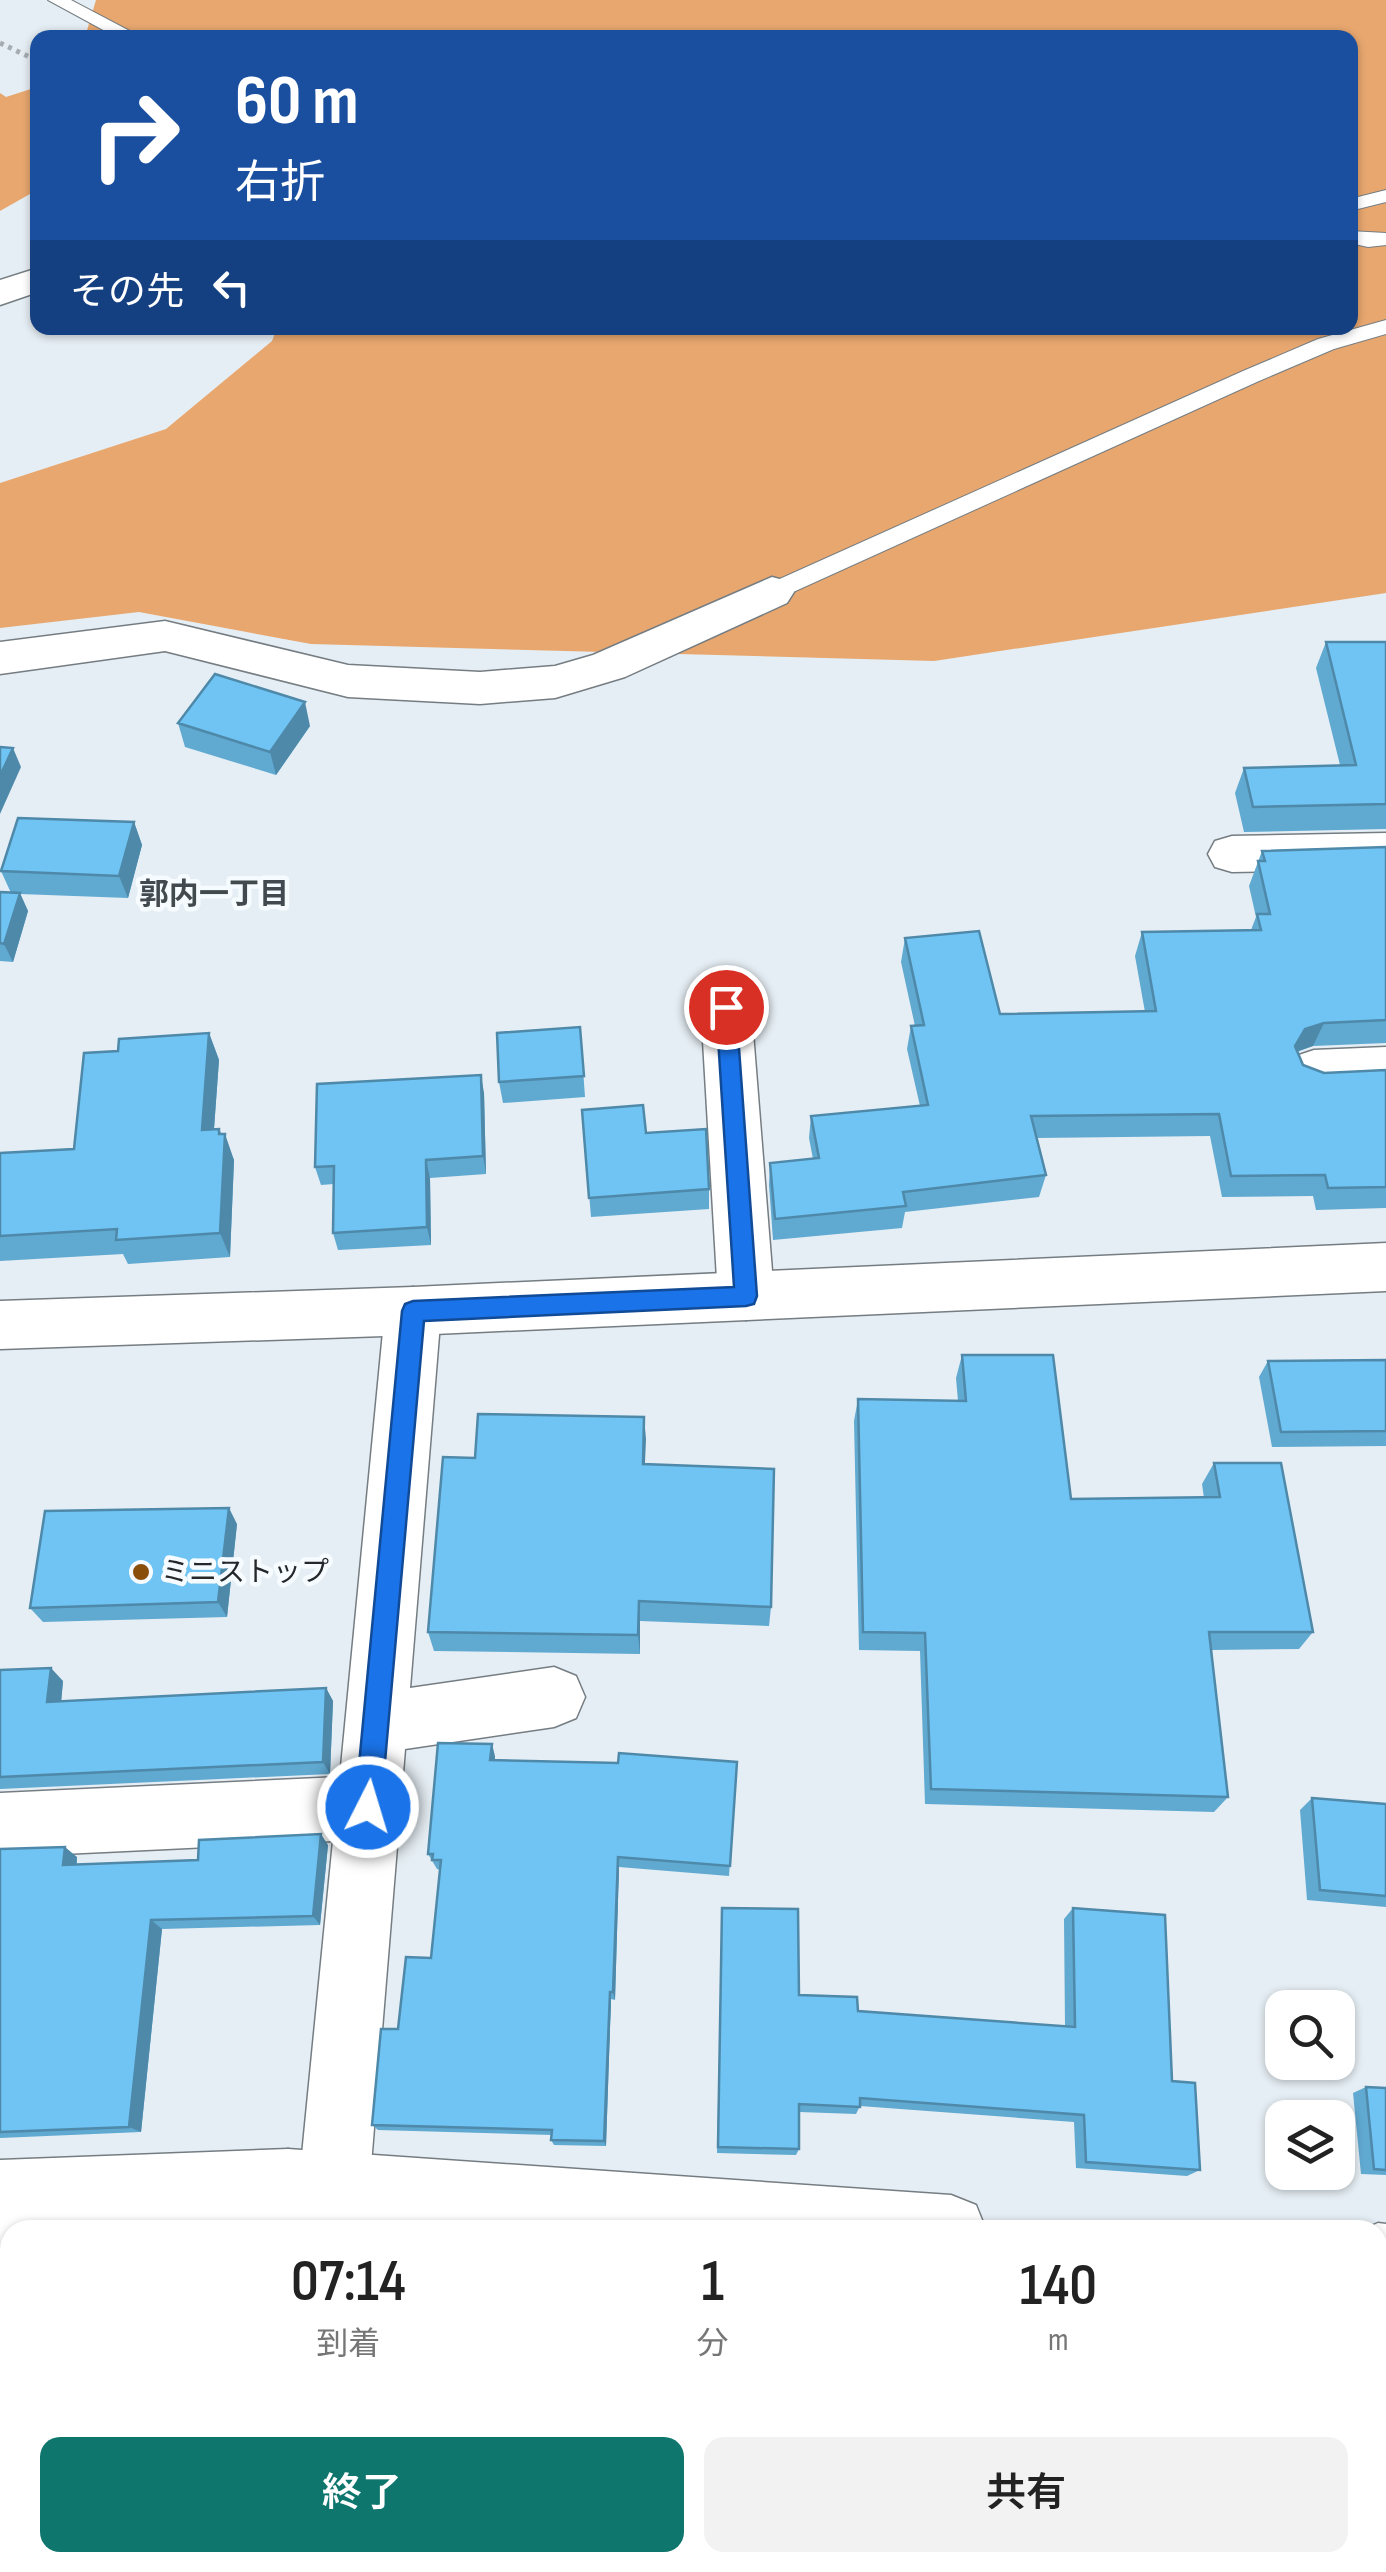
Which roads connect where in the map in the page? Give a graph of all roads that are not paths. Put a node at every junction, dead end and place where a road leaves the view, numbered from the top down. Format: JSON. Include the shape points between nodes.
{"nodes":[{"id":1,"x":57,"y":0,"type":"edge"},
{"id":2,"x":118,"y":30,"type":"edge"},
{"id":3,"x":1386,"y":196,"type":"edge"},
{"id":4,"x":1358,"y":202,"type":"edge"},
{"id":5,"x":1358,"y":239,"type":"edge"},
{"id":6,"x":1386,"y":239,"type":"edge"},
{"id":7,"x":30,"y":281,"type":"edge"},
{"id":8,"x":0,"y":292,"type":"edge"},
{"id":9,"x":1386,"y":327,"type":"edge"},
{"id":10,"x":1358,"y":335,"type":"edge"},
{"id":11,"x":1358,"y":335,"type":"edge"},
{"id":12,"x":772,"y":592,"type":"joint"},
{"id":13,"x":0,"y":658,"type":"edge"},
{"id":14,"x":1386,"y":851,"type":"edge"},
{"id":15,"x":1232,"y":854,"type":"dead end"},
{"id":16,"x":726,"y":1007,"type":"dead end"},
{"id":17,"x":1386,"y":1068,"type":"edge"},
{"id":18,"x":1314,"y":1071,"type":"edge"},
{"id":19,"x":1386,"y":1267,"type":"edge"},
{"id":20,"x":746,"y":1296,"type":"junction"},
{"id":21,"x":413,"y":1311,"type":"junction"},
{"id":22,"x":0,"y":1325,"type":"edge"},
{"id":23,"x":554,"y":1697,"type":"dead end"},
{"id":24,"x":376,"y":1723,"type":"junction"},
{"id":25,"x":368,"y":1807,"type":"junction"},
{"id":26,"x":0,"y":1825,"type":"edge"},
{"id":27,"x":301,"y":2201,"type":"edge"},
{"id":28,"x":9,"y":2212,"type":"edge"},
{"id":29,"x":726,"y":2220,"type":"edge"}],
"edges":[{"from":1,"to":2,"type":"lane"},
{"from":3,"to":4,"type":"lane"},
{"from":5,"to":6,"type":"lane"},
{"from":7,"to":8,"type":"street"},
{"from":9,"to":10,"type":"lane"},
{"from":11,"to":12,"type":"lane","via":[[1266,369]]},
{"from":12,"to":13,"type":"street","via":[[608,666],[556,682],[480,688],[348,681],[165,636]]},
{"from":14,"to":15,"type":"street"},
{"from":16,"to":20,"type":"street"},
{"from":17,"to":18,"type":"street"},
{"from":19,"to":20,"type":"street"},
{"from":20,"to":21,"type":"street"},
{"from":21,"to":22,"type":"street"},
{"from":21,"to":24,"type":"street"},
{"from":23,"to":24,"type":"street"},
{"from":24,"to":25,"type":"street"},
{"from":25,"to":26,"type":"street"},
{"from":25,"to":27,"type":"street"},
{"from":27,"to":28,"type":"street"},
{"from":27,"to":29,"type":"street"}]}
